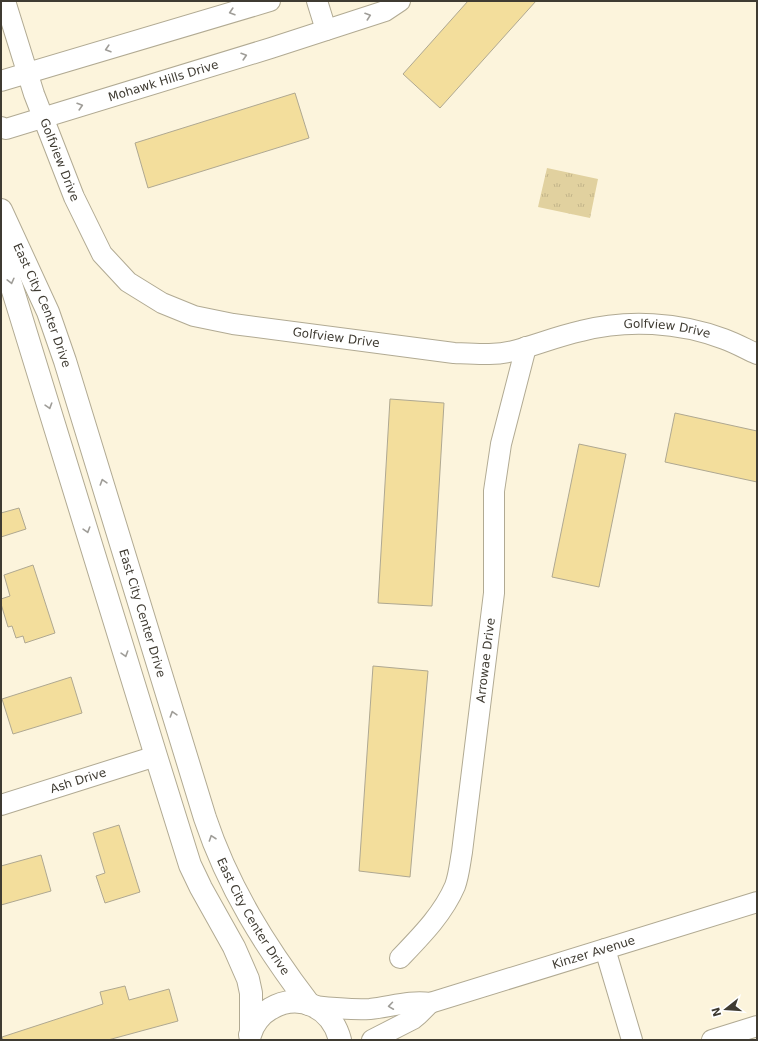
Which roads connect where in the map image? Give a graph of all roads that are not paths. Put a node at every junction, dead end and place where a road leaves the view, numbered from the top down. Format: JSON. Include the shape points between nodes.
{"nodes":[{"id":1,"x":5,"y":1,"type":"edge"},
{"id":2,"x":270,"y":1,"type":"edge"},
{"id":3,"x":317,"y":1,"type":"edge"},
{"id":4,"x":400,"y":1,"type":"edge"},
{"id":5,"x":326,"y":30,"type":"junction"},
{"id":6,"x":27,"y":74,"type":"junction"},
{"id":7,"x":1,"y":81,"type":"edge"},
{"id":8,"x":42,"y":117,"type":"junction"},
{"id":9,"x":1,"y":127,"type":"edge"},
{"id":10,"x":1,"y":210,"type":"edge"},
{"id":11,"x":1,"y":229,"type":"edge"},
{"id":12,"x":526,"y":347,"type":"junction"},
{"id":13,"x":757,"y":354,"type":"edge"},
{"id":14,"x":156,"y":756,"type":"junction"},
{"id":15,"x":1,"y":805,"type":"edge"},
{"id":16,"x":757,"y":902,"type":"edge"},
{"id":17,"x":605,"y":949,"type":"junction"},
{"id":18,"x":400,"y":958,"type":"dead end"},
{"id":19,"x":430,"y":1003,"type":"junction"},
{"id":20,"x":311,"y":1005,"type":"junction"},
{"id":21,"x":757,"y":1026,"type":"edge"},
{"id":22,"x":248,"y":1036,"type":"edge"},
{"id":23,"x":340,"y":1040,"type":"edge"},
{"id":24,"x":372,"y":1040,"type":"edge"},
{"id":25,"x":632,"y":1040,"type":"edge"},
{"id":26,"x":712,"y":1040,"type":"edge"}],
"edges":[{"from":1,"to":6,"type":"street","name":"Golfview Drive"},
{"from":2,"to":6,"type":"street","one_way":true},
{"from":3,"to":5,"type":"street"},
{"from":5,"to":4,"type":"street","name":"Mohawk Hills Drive","one_way":true,"via":[[385,10]]},
{"from":8,"to":5,"type":"street","name":"Mohawk Hills Drive","one_way":true},
{"from":6,"to":7,"type":"street"},
{"from":6,"to":8,"type":"street","name":"Golfview Drive"},
{"from":8,"to":9,"type":"street","name":"Mohawk Hills Drive","via":[[6,129]]},
{"from":8,"to":12,"type":"street","name":"Golfview Drive","via":[[74,197],[102,254],[128,282],[162,303],[194,316],[233,324],[454,353],[485,354]]},
{"from":20,"to":10,"type":"street","name":"East City Center Drive","one_way":true,"via":[[279,965],[219,858],[65,361],[48,312]]},
{"from":11,"to":14,"type":"street","name":"East City Center Drive","one_way":true,"via":[[10,281]]},
{"from":12,"to":13,"type":"street","name":"Golfview Drive","via":[[582,330],[617,325],[664,324],[724,339]]},
{"from":12,"to":18,"type":"street","name":"Arrowae Drive","via":[[501,444],[495,483],[494,593],[457,878],[442,911]]},
{"from":14,"to":15,"type":"street","name":"Ash Drive"},
{"from":14,"to":22,"type":"street","name":"East City Center Drive","via":[[190,865],[246,971],[251,993]]},
{"from":16,"to":17,"type":"street","name":"Kinzer Avenue"},
{"from":17,"to":19,"type":"street","name":"Kinzer Avenue"},
{"from":17,"to":25,"type":"street"},
{"from":19,"to":20,"type":"street","name":"Kinzer Avenue","one_way":true,"via":[[369,1009]]},
{"from":19,"to":24,"type":"street","name":"Kinzer Avenue","via":[[413,1018]]},
{"from":20,"to":22,"type":"street","via":[[286,1002],[275,1006],[257,1020]]},
{"from":20,"to":23,"type":"street","name":"East City Center Drive","via":[[324,1012],[332,1021]]},
{"from":21,"to":26,"type":"street"}]}
